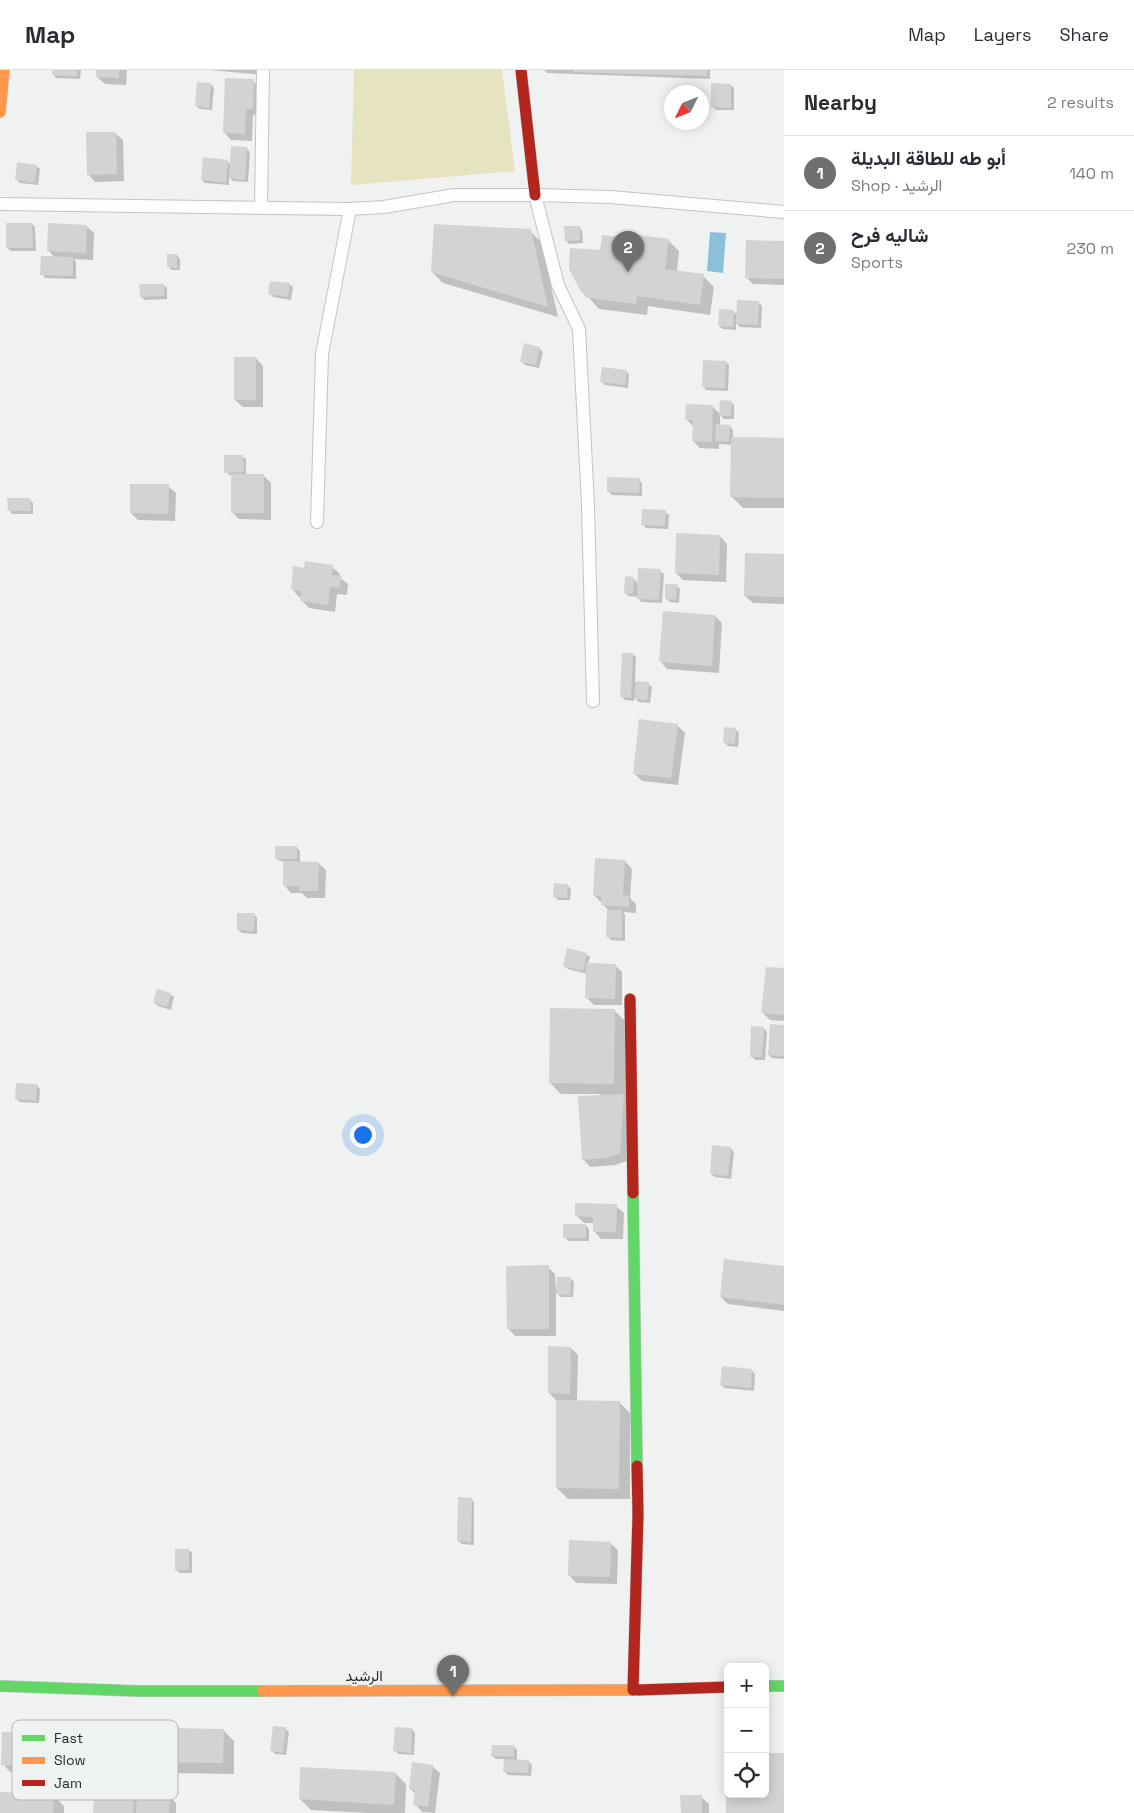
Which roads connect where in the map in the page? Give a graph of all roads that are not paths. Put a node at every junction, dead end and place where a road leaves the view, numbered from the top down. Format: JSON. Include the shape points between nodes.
{"nodes":[{"id":1,"x":4,"y":70,"type":"edge"},
{"id":2,"x":263,"y":70,"type":"edge"},
{"id":3,"x":520,"y":70,"type":"edge"},
{"id":4,"x":0,"y":112,"type":"edge"},
{"id":5,"x":535,"y":195,"type":"junction"},
{"id":6,"x":0,"y":204,"type":"edge"},
{"id":7,"x":261,"y":208,"type":"junction"},
{"id":8,"x":350,"y":209,"type":"junction"},
{"id":9,"x":784,"y":212,"type":"edge"},
{"id":10,"x":317,"y":522,"type":"dead end"},
{"id":11,"x":593,"y":701,"type":"dead end"},
{"id":12,"x":630,"y":999,"type":"dead end"},
{"id":13,"x":0,"y":1686,"type":"edge"},
{"id":14,"x":769,"y":1686,"type":"edge"},
{"id":15,"x":784,"y":1686,"type":"edge"},
{"id":16,"x":724,"y":1687,"type":"edge"},
{"id":17,"x":633,"y":1690,"type":"junction"}],
"edges":[{"from":1,"to":4,"type":"street"},
{"from":2,"to":7,"type":"lane"},
{"from":3,"to":5,"type":"street"},
{"from":5,"to":8,"type":"lane","via":[[454,195],[384,207]]},
{"from":5,"to":9,"type":"lane","via":[[610,197]]},
{"from":5,"to":11,"type":"lane","via":[[558,285],[579,329]]},
{"from":6,"to":7,"type":"lane"},
{"from":7,"to":8,"type":"lane"},
{"from":8,"to":10,"type":"lane","via":[[322,354]]},
{"from":12,"to":17,"type":"street","via":[[638,1514]]},
{"from":13,"to":17,"type":"street","name":"الرشيد","via":[[138,1690]]},
{"from":14,"to":15,"type":"street"},
{"from":16,"to":17,"type":"street","name":"الرشيد"}]}
